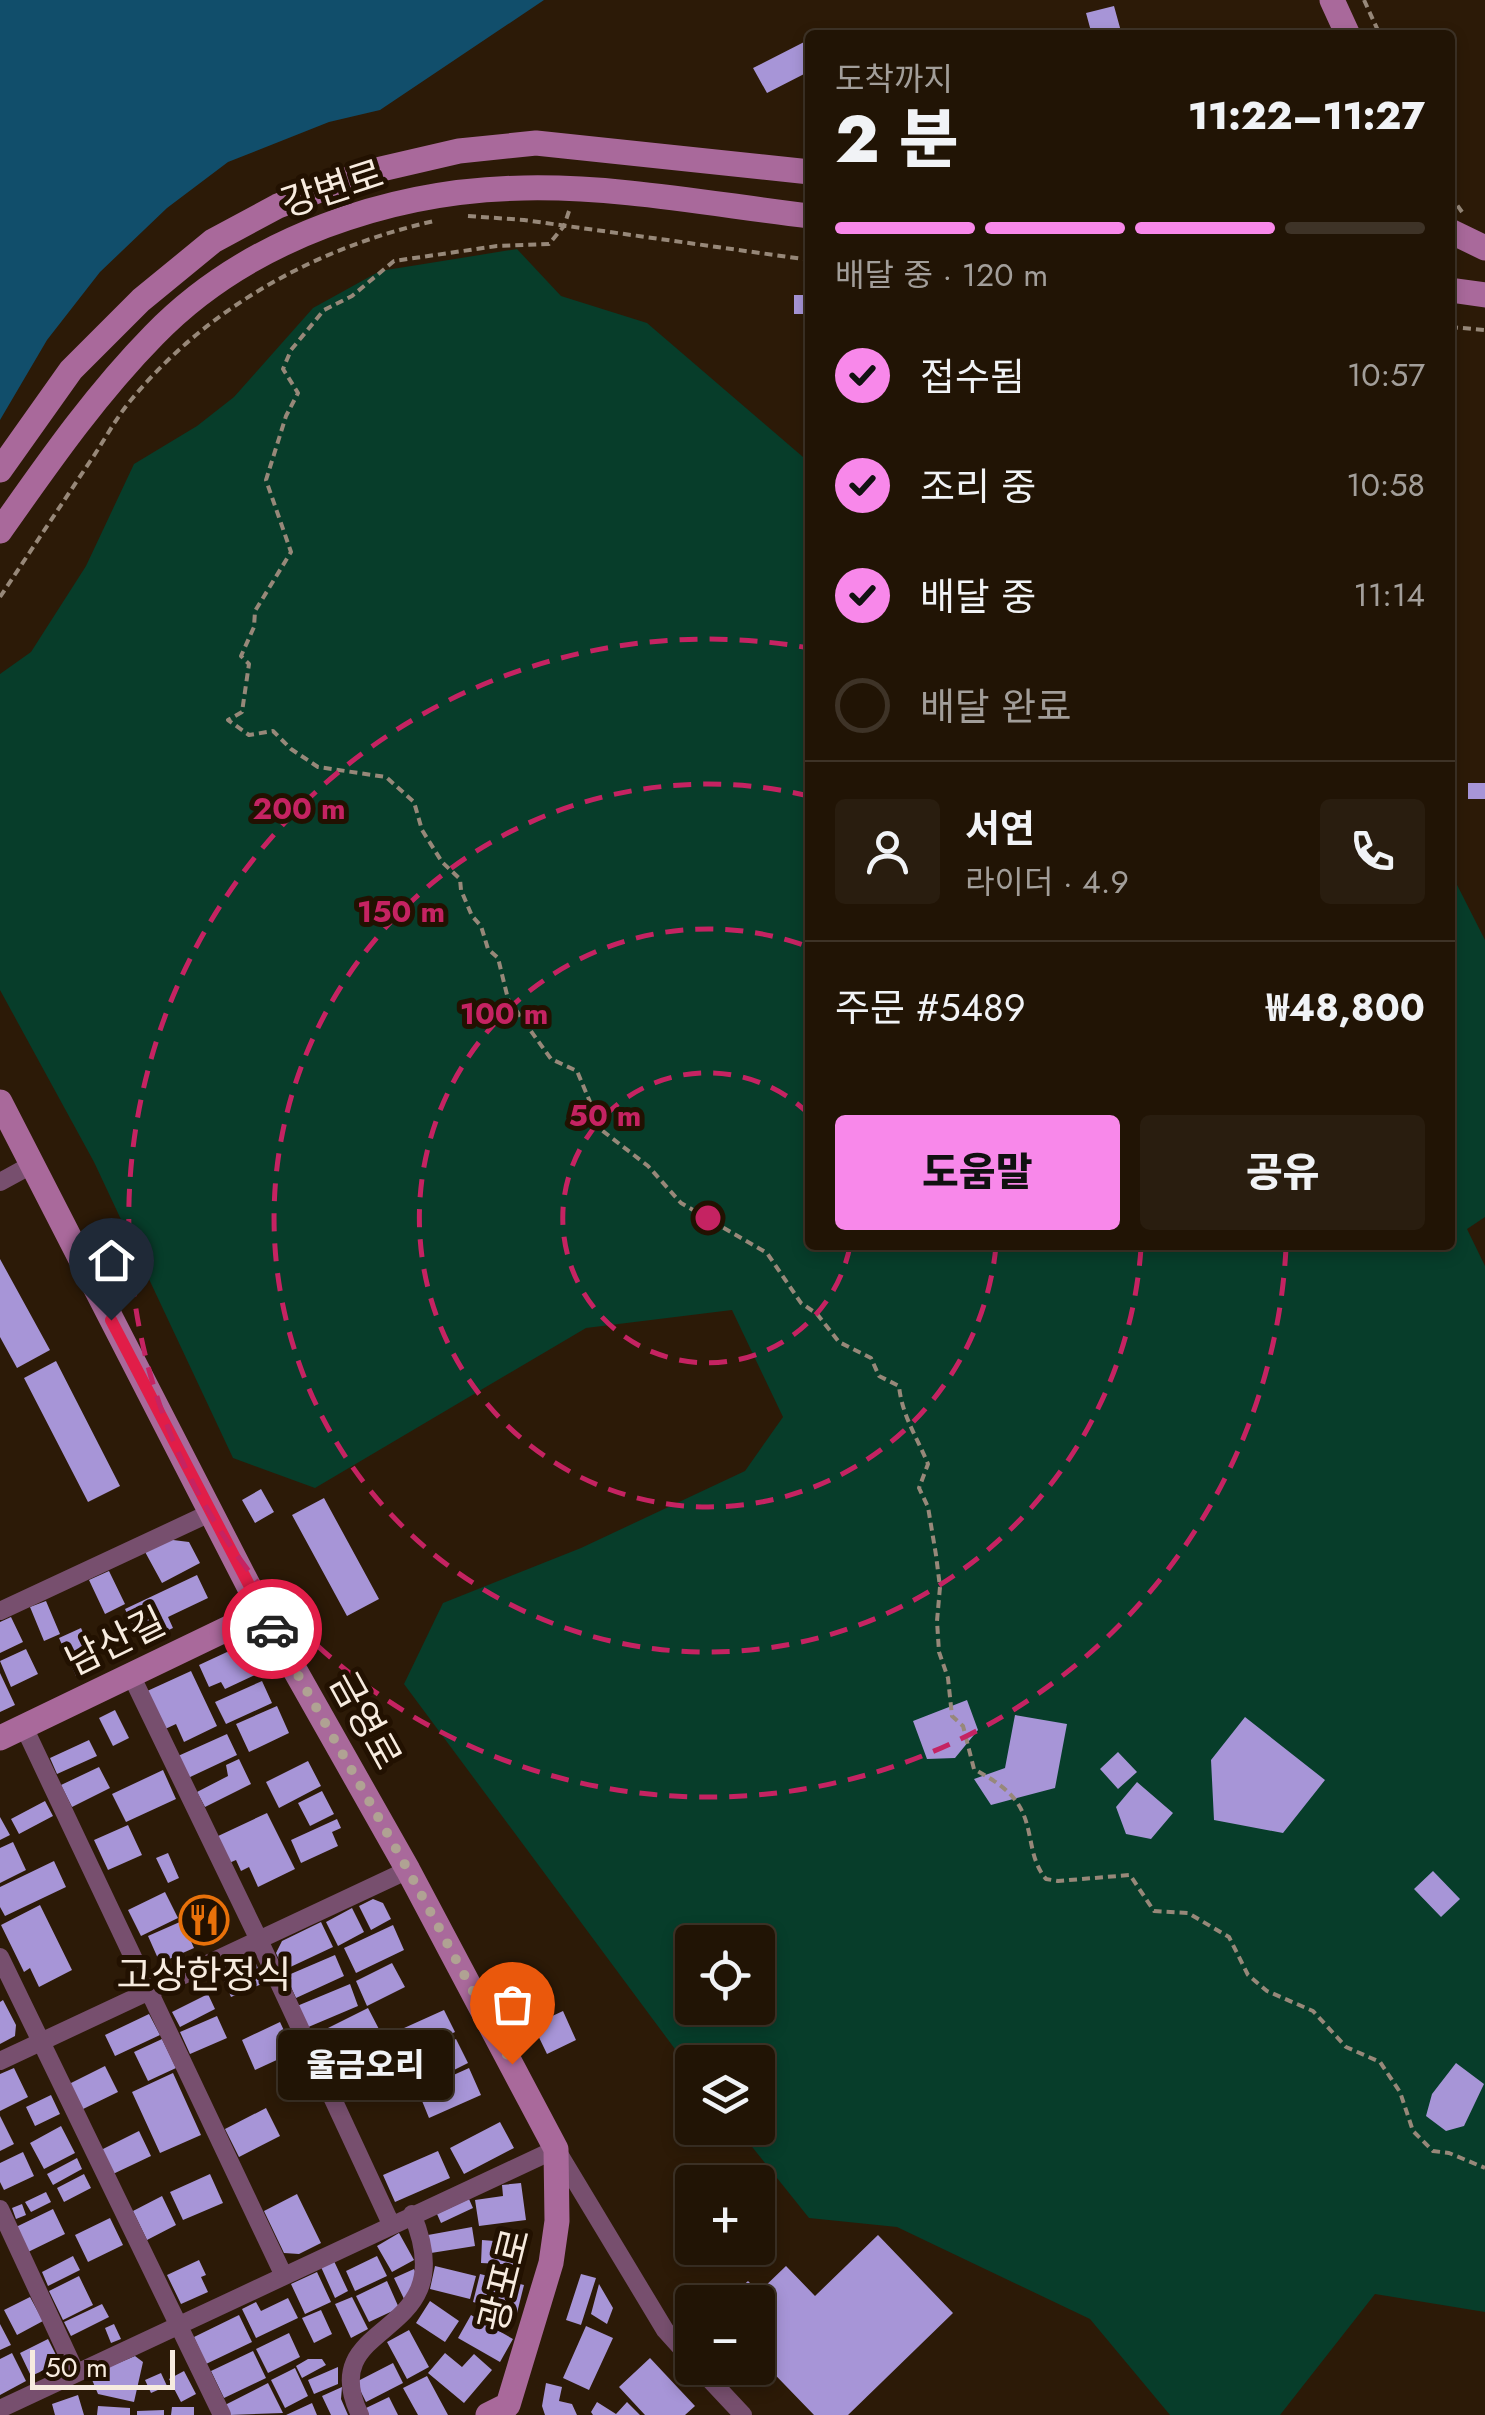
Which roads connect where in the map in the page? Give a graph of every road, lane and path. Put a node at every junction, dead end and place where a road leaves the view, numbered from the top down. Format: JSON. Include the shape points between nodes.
{"nodes":[{"id":1,"x":1332,"y":0,"type":"edge"},
{"id":2,"x":1364,"y":0,"type":"edge"},
{"id":3,"x":1346,"y":30,"type":"edge"},
{"id":4,"x":1378,"y":30,"type":"edge"},
{"id":5,"x":805,"y":171,"type":"edge"},
{"id":6,"x":576,"y":191,"type":"junction"},
{"id":7,"x":460,"y":215,"type":"dead end"},
{"id":8,"x":805,"y":215,"type":"edge"},
{"id":9,"x":445,"y":218,"type":"dead end"},
{"id":10,"x":564,"y":226,"type":"junction"},
{"id":11,"x":1455,"y":234,"type":"edge"},
{"id":12,"x":1455,"y":249,"type":"edge"},
{"id":13,"x":1485,"y":250,"type":"edge"},
{"id":14,"x":805,"y":259,"type":"edge"},
{"id":15,"x":1455,"y":291,"type":"edge"},
{"id":16,"x":1485,"y":295,"type":"edge"},
{"id":17,"x":1455,"y":327,"type":"edge"},
{"id":18,"x":1485,"y":330,"type":"edge"},
{"id":19,"x":0,"y":470,"type":"edge"},
{"id":20,"x":0,"y":531,"type":"edge"},
{"id":21,"x":0,"y":597,"type":"edge"},
{"id":22,"x":0,"y":1102,"type":"edge"},
{"id":23,"x":33,"y":1164,"type":"junction"},
{"id":24,"x":0,"y":1182,"type":"edge"},
{"id":25,"x":210,"y":1513,"type":"junction"},
{"id":26,"x":0,"y":1611,"type":"edge"},
{"id":27,"x":262,"y":1612,"type":"junction"},
{"id":28,"x":131,"y":1675,"type":"junction"},
{"id":29,"x":12,"y":1732,"type":"edge"},
{"id":30,"x":408,"y":1870,"type":"junction"},
{"id":31,"x":259,"y":1940,"type":"junction"},
{"id":32,"x":0,"y":1957,"type":"edge"},
{"id":33,"x":150,"y":1991,"type":"junction"},
{"id":34,"x":41,"y":2042,"type":"junction"},
{"id":35,"x":0,"y":2062,"type":"edge"},
{"id":36,"x":556,"y":2148,"type":"junction"},
{"id":37,"x":1485,"y":2168,"type":"edge"},
{"id":38,"x":0,"y":2208,"type":"edge"},
{"id":39,"x":412,"y":2214,"type":"junction"},
{"id":40,"x":391,"y":2224,"type":"junction"},
{"id":41,"x":283,"y":2274,"type":"junction"},
{"id":42,"x":179,"y":2324,"type":"junction"},
{"id":43,"x":675,"y":2341,"type":"edge"},
{"id":44,"x":76,"y":2373,"type":"junction"},
{"id":45,"x":716,"y":2385,"type":"edge"},
{"id":46,"x":0,"y":2410,"type":"edge"},
{"id":47,"x":503,"y":2412,"type":"edge"},
{"id":48,"x":222,"y":2415,"type":"edge"},
{"id":49,"x":360,"y":2415,"type":"edge"},
{"id":50,"x":743,"y":2415,"type":"edge"}],
"edges":[{"from":1,"to":3,"type":"main road"},
{"from":2,"to":4,"type":"path"},
{"from":5,"to":19,"type":"main road","name":"강변로","via":[[536,143],[459,151],[364,173],[278,206],[213,241],[170,276],[71,370]]},
{"from":6,"to":8,"type":"main road","name":"강변로"},
{"from":6,"to":10,"type":"path"},
{"from":6,"to":20,"type":"main road","name":"강변로","via":[[452,192],[373,210],[279,245],[222,279],[156,332],[94,401]]},
{"from":7,"to":10,"type":"path"},
{"from":9,"to":21,"type":"path","via":[[372,236],[310,261],[192,337],[130,401]]},
{"from":10,"to":14,"type":"path"},
{"from":10,"to":37,"type":"path","via":[[549,244],[394,261],[324,310],[291,350],[283,369],[298,393],[266,480],[291,552],[255,611],[241,656],[249,664],[242,712],[228,720],[249,735],[273,731],[318,767],[386,778],[414,802],[422,830],[460,879],[472,916],[498,958],[508,999],[551,1058],[577,1071],[595,1125],[648,1166],[680,1202],[767,1253],[840,1342],[870,1358],[879,1376],[899,1386],[906,1421],[928,1464],[919,1488],[936,1555],[939,1652],[952,1716],[963,1726],[974,1769],[1005,1787],[1022,1810],[1036,1868],[1046,1879],[1130,1875],[1154,1911],[1188,1913],[1229,1936],[1248,1975],[1267,1991],[1313,2011],[1346,2047],[1380,2062],[1400,2092],[1412,2131],[1433,2151]]},
{"from":11,"to":13,"type":"main road"},
{"from":12,"to":13,"type":"main road"},
{"from":15,"to":16,"type":"main road"},
{"from":17,"to":18,"type":"path"},
{"from":22,"to":23,"type":"main road","name":"금영로"},
{"from":23,"to":24,"type":"street"},
{"from":23,"to":25,"type":"main road","name":"금영로"},
{"from":25,"to":26,"type":"street"},
{"from":25,"to":27,"type":"main road","name":"금영로"},
{"from":27,"to":28,"type":"main road","name":"남산길"},
{"from":27,"to":30,"type":"main road","name":"금영로"},
{"from":28,"to":29,"type":"main road","name":"남산길"},
{"from":28,"to":31,"type":"street"},
{"from":29,"to":33,"type":"street"},
{"from":30,"to":31,"type":"street"},
{"from":30,"to":36,"type":"main road","name":"금영로"},
{"from":31,"to":33,"type":"street"},
{"from":31,"to":40,"type":"street"},
{"from":32,"to":34,"type":"street"},
{"from":33,"to":34,"type":"street"},
{"from":33,"to":41,"type":"street"},
{"from":34,"to":35,"type":"street"},
{"from":34,"to":42,"type":"street"},
{"from":36,"to":39,"type":"street"},
{"from":36,"to":43,"type":"street","name":"금영로"},
{"from":36,"to":47,"type":"main road","name":"광포로","via":[[551,2263]]},
{"from":38,"to":44,"type":"street"},
{"from":39,"to":40,"type":"street"},
{"from":39,"to":49,"type":"street","via":[[426,2265],[419,2294],[408,2311],[362,2346],[350,2369]]},
{"from":40,"to":41,"type":"street"},
{"from":41,"to":42,"type":"street"},
{"from":42,"to":44,"type":"street"},
{"from":42,"to":48,"type":"street"},
{"from":44,"to":46,"type":"street"},
{"from":45,"to":50,"type":"street"}]}
